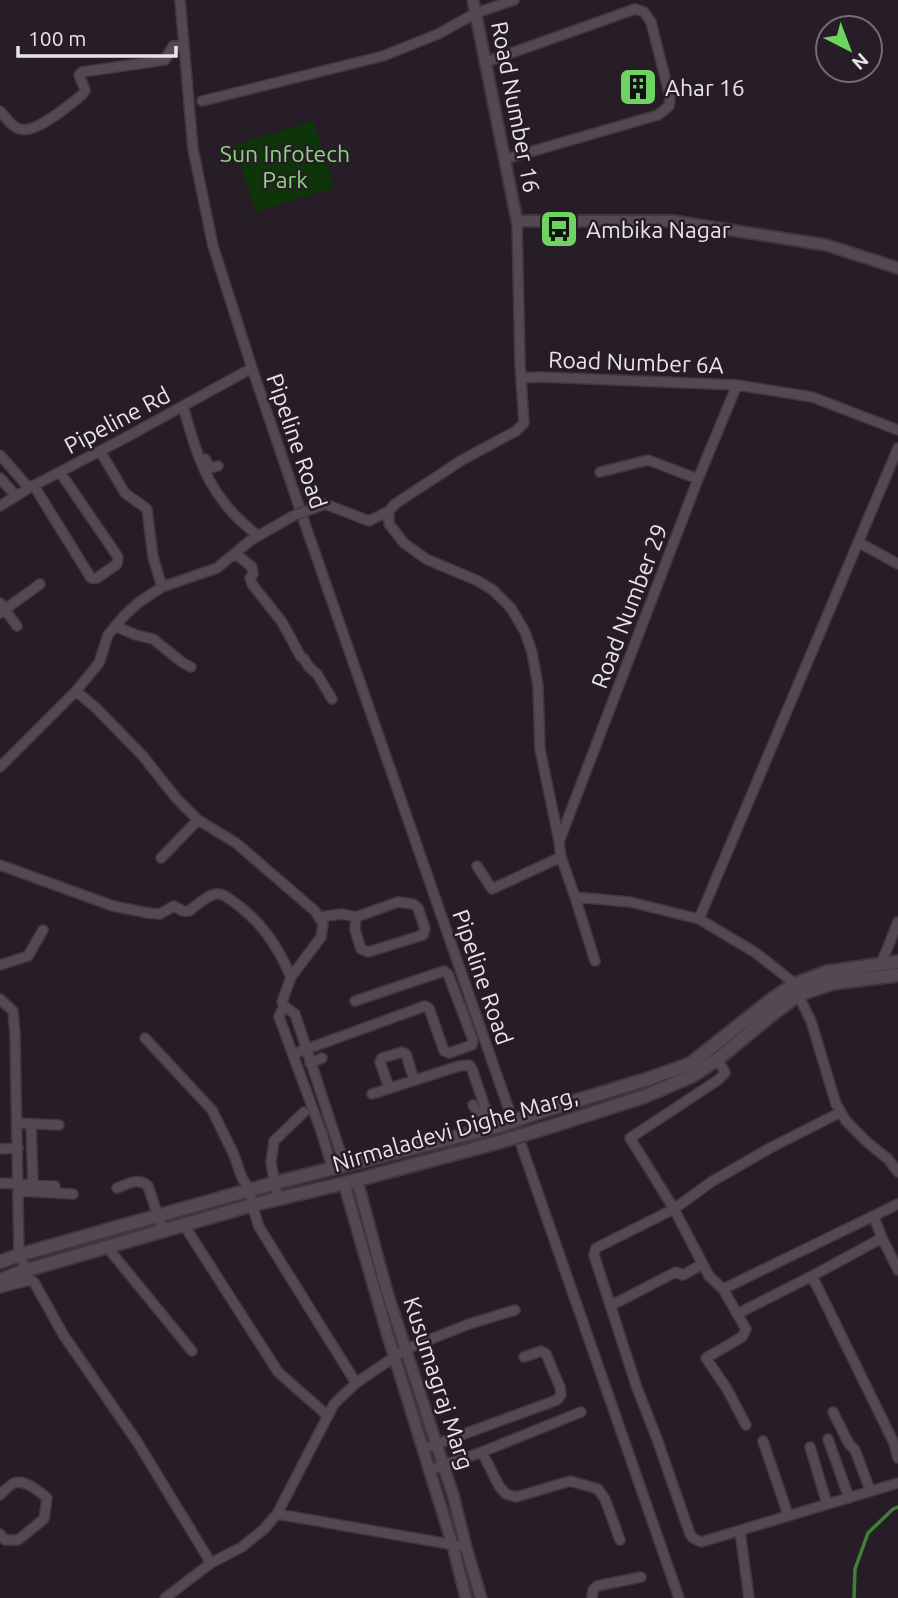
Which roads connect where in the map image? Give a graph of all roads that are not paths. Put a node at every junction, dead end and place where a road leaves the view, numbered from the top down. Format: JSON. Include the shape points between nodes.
{"nodes":[{"id":1,"x":180,"y":0,"type":"edge"},
{"id":2,"x":473,"y":0,"type":"edge"},
{"id":3,"x":514,"y":0,"type":"edge"},
{"id":4,"x":476,"y":13,"type":"junction"},
{"id":5,"x":184,"y":46,"type":"junction"},
{"id":6,"x":485,"y":62,"type":"junction"},
{"id":7,"x":202,"y":101,"type":"dead end"},
{"id":8,"x":0,"y":111,"type":"edge"},
{"id":9,"x":505,"y":159,"type":"junction"},
{"id":10,"x":517,"y":221,"type":"junction"},
{"id":11,"x":898,"y":268,"type":"edge"},
{"id":12,"x":252,"y":368,"type":"junction"},
{"id":13,"x":522,"y":378,"type":"junction"},
{"id":14,"x":737,"y":385,"type":"junction"},
{"id":15,"x":183,"y":406,"type":"junction"},
{"id":16,"x":898,"y":430,"type":"edge"},
{"id":17,"x":898,"y":448,"type":"edge"},
{"id":18,"x":100,"y":451,"type":"junction"},
{"id":19,"x":199,"y":454,"type":"junction"},
{"id":20,"x":0,"y":455,"type":"edge"},
{"id":21,"x":218,"y":466,"type":"dead end"},
{"id":22,"x":60,"y":472,"type":"junction"},
{"id":23,"x":600,"y":472,"type":"dead end"},
{"id":24,"x":0,"y":478,"type":"edge"},
{"id":25,"x":698,"y":479,"type":"junction"},
{"id":26,"x":32,"y":487,"type":"junction"},
{"id":27,"x":16,"y":496,"type":"junction"},
{"id":28,"x":0,"y":506,"type":"edge"},
{"id":29,"x":389,"y":511,"type":"junction"},
{"id":30,"x":258,"y":536,"type":"junction"},
{"id":31,"x":858,"y":542,"type":"junction"},
{"id":32,"x":236,"y":554,"type":"junction"},
{"id":33,"x":898,"y":565,"type":"edge"},
{"id":34,"x":40,"y":584,"type":"dead end"},
{"id":35,"x":162,"y":586,"type":"junction"},
{"id":36,"x":2,"y":609,"type":"edge"},
{"id":37,"x":17,"y":626,"type":"dead end"},
{"id":38,"x":115,"y":626,"type":"junction"},
{"id":39,"x":191,"y":667,"type":"dead end"},
{"id":40,"x":76,"y":691,"type":"junction"},
{"id":41,"x":332,"y":699,"type":"dead end"},
{"id":42,"x":0,"y":767,"type":"edge"},
{"id":43,"x":198,"y":820,"type":"junction"},
{"id":44,"x":559,"y":841,"type":"junction"},
{"id":45,"x":561,"y":857,"type":"junction"},
{"id":46,"x":161,"y":858,"type":"dead end"},
{"id":47,"x":0,"y":865,"type":"edge"},
{"id":48,"x":477,"y":866,"type":"dead end"},
{"id":49,"x":575,"y":897,"type":"junction"},
{"id":50,"x":318,"y":917,"type":"junction"},
{"id":51,"x":356,"y":917,"type":"junction"},
{"id":52,"x":699,"y":919,"type":"junction"},
{"id":53,"x":898,"y":922,"type":"edge"},
{"id":54,"x":43,"y":930,"type":"dead end"},
{"id":55,"x":595,"y":961,"type":"dead end"},
{"id":56,"x":898,"y":962,"type":"edge"},
{"id":57,"x":881,"y":964,"type":"junction"},
{"id":58,"x":0,"y":965,"type":"edge"},
{"id":59,"x":898,"y":975,"type":"edge"},
{"id":60,"x":291,"y":976,"type":"junction"},
{"id":61,"x":796,"y":989,"type":"junction"},
{"id":62,"x":0,"y":999,"type":"edge"},
{"id":63,"x":355,"y":1002,"type":"dead end"},
{"id":64,"x":284,"y":1006,"type":"junction"},
{"id":65,"x":145,"y":1038,"type":"dead end"},
{"id":66,"x":293,"y":1054,"type":"junction"},
{"id":67,"x":321,"y":1055,"type":"dead end"},
{"id":68,"x":308,"y":1056,"type":"junction"},
{"id":69,"x":718,"y":1059,"type":"junction"},
{"id":70,"x":414,"y":1080,"type":"junction"},
{"id":71,"x":388,"y":1088,"type":"junction"},
{"id":72,"x":372,"y":1094,"type":"dead end"},
{"id":73,"x":595,"y":1095,"type":"junction"},
{"id":74,"x":473,"y":1105,"type":"dead end"},
{"id":75,"x":598,"y":1111,"type":"junction"},
{"id":76,"x":304,"y":1112,"type":"dead end"},
{"id":77,"x":841,"y":1112,"type":"junction"},
{"id":78,"x":488,"y":1114,"type":"junction"},
{"id":79,"x":17,"y":1123,"type":"junction"},
{"id":80,"x":31,"y":1124,"type":"junction"},
{"id":81,"x":59,"y":1125,"type":"dead end"},
{"id":82,"x":494,"y":1127,"type":"junction"},
{"id":83,"x":475,"y":1133,"type":"junction"},
{"id":84,"x":18,"y":1148,"type":"junction"},
{"id":85,"x":480,"y":1149,"type":"junction"},
{"id":86,"x":0,"y":1150,"type":"edge"},
{"id":87,"x":339,"y":1168,"type":"junction"},
{"id":88,"x":898,"y":1172,"type":"edge"},
{"id":89,"x":0,"y":1178,"type":"edge"},
{"id":90,"x":357,"y":1180,"type":"junction"},
{"id":91,"x":0,"y":1183,"type":"edge"},
{"id":92,"x":18,"y":1183,"type":"junction"},
{"id":93,"x":275,"y":1183,"type":"junction"},
{"id":94,"x":344,"y":1183,"type":"junction"},
{"id":95,"x":33,"y":1185,"type":"junction"},
{"id":96,"x":55,"y":1186,"type":"dead end"},
{"id":97,"x":117,"y":1188,"type":"dead end"},
{"id":98,"x":250,"y":1190,"type":"junction"},
{"id":99,"x":73,"y":1194,"type":"dead end"},
{"id":100,"x":278,"y":1199,"type":"junction"},
{"id":101,"x":898,"y":1204,"type":"edge"},
{"id":102,"x":252,"y":1205,"type":"junction"},
{"id":103,"x":674,"y":1209,"type":"junction"},
{"id":104,"x":159,"y":1217,"type":"junction"},
{"id":105,"x":873,"y":1217,"type":"junction"},
{"id":106,"x":184,"y":1225,"type":"junction"},
{"id":107,"x":163,"y":1231,"type":"junction"},
{"id":108,"x":882,"y":1238,"type":"junction"},
{"id":109,"x":107,"y":1247,"type":"junction"},
{"id":110,"x":19,"y":1255,"type":"junction"},
{"id":111,"x":0,"y":1262,"type":"edge"},
{"id":112,"x":703,"y":1264,"type":"junction"},
{"id":113,"x":27,"y":1270,"type":"junction"},
{"id":114,"x":898,"y":1270,"type":"edge"},
{"id":115,"x":812,"y":1276,"type":"junction"},
{"id":116,"x":0,"y":1280,"type":"edge"},
{"id":117,"x":0,"y":1288,"type":"edge"},
{"id":118,"x":723,"y":1289,"type":"junction"},
{"id":119,"x":610,"y":1306,"type":"junction"},
{"id":120,"x":515,"y":1310,"type":"dead end"},
{"id":121,"x":737,"y":1314,"type":"junction"},
{"id":122,"x":406,"y":1349,"type":"junction"},
{"id":123,"x":192,"y":1351,"type":"dead end"},
{"id":124,"x":394,"y":1357,"type":"junction"},
{"id":125,"x":524,"y":1357,"type":"dead end"},
{"id":126,"x":356,"y":1383,"type":"junction"},
{"id":127,"x":581,"y":1412,"type":"dead end"},
{"id":128,"x":833,"y":1412,"type":"dead end"},
{"id":129,"x":328,"y":1416,"type":"junction"},
{"id":130,"x":746,"y":1425,"type":"dead end"},
{"id":131,"x":828,"y":1439,"type":"dead end"},
{"id":132,"x":763,"y":1441,"type":"dead end"},
{"id":133,"x":896,"y":1442,"type":"edge"},
{"id":134,"x":437,"y":1445,"type":"junction"},
{"id":135,"x":810,"y":1447,"type":"dead end"},
{"id":136,"x":423,"y":1449,"type":"junction"},
{"id":137,"x":482,"y":1452,"type":"junction"},
{"id":138,"x":898,"y":1458,"type":"edge"},
{"id":139,"x":444,"y":1466,"type":"junction"},
{"id":140,"x":430,"y":1470,"type":"junction"},
{"id":141,"x":898,"y":1483,"type":"edge"},
{"id":142,"x":870,"y":1490,"type":"junction"},
{"id":143,"x":0,"y":1494,"type":"edge"},
{"id":144,"x":849,"y":1498,"type":"junction"},
{"id":145,"x":827,"y":1504,"type":"junction"},
{"id":146,"x":277,"y":1514,"type":"junction"},
{"id":147,"x":788,"y":1515,"type":"junction"},
{"id":148,"x":740,"y":1531,"type":"junction"},
{"id":149,"x":0,"y":1534,"type":"edge"},
{"id":150,"x":620,"y":1540,"type":"dead end"},
{"id":151,"x":453,"y":1546,"type":"junction"},
{"id":152,"x":466,"y":1547,"type":"junction"},
{"id":153,"x":211,"y":1563,"type":"junction"},
{"id":154,"x":641,"y":1577,"type":"dead end"},
{"id":155,"x":165,"y":1598,"type":"edge"},
{"id":156,"x":466,"y":1598,"type":"edge"},
{"id":157,"x":481,"y":1598,"type":"edge"},
{"id":158,"x":592,"y":1598,"type":"edge"},
{"id":159,"x":679,"y":1598,"type":"edge"},
{"id":160,"x":749,"y":1598,"type":"edge"}],
"edges":[{"from":1,"to":5,"type":"street","name":"Pipeline Road"},
{"from":2,"to":4,"type":"street","name":"Road Number 16"},
{"from":3,"to":4,"type":"street"},
{"from":4,"to":6,"type":"street","name":"Road Number 16"},
{"from":4,"to":7,"type":"street","via":[[383,56]]},
{"from":5,"to":8,"type":"street","via":[[173,46],[165,60],[82,72],[82,95],[45,123],[20,129]]},
{"from":5,"to":12,"type":"street","name":"Pipeline Road","via":[[195,161],[214,246]]},
{"from":6,"to":9,"type":"street","name":"Road Number 16"},
{"from":6,"to":9,"type":"street","via":[[635,9],[651,22],[670,97],[669,106],[658,115]]},
{"from":9,"to":10,"type":"street","name":"Road Number 16"},
{"from":10,"to":11,"type":"street","via":[[673,221],[826,246]]},
{"from":10,"to":13,"type":"street","name":"Road Number 6A"},
{"from":12,"to":15,"type":"street","name":"Pipeline Rd"},
{"from":12,"to":159,"type":"street","name":"Pipeline Road"},
{"from":13,"to":14,"type":"street","name":"Road Number 6A"},
{"from":13,"to":29,"type":"street","via":[[521,427],[416,489]]},
{"from":14,"to":16,"type":"street","name":"Road Number 6A","via":[[812,397]]},
{"from":14,"to":25,"type":"street","name":"Road Number 29"},
{"from":15,"to":18,"type":"street","name":"Pipeline Rd"},
{"from":15,"to":19,"type":"street"},
{"from":17,"to":31,"type":"street"},
{"from":18,"to":22,"type":"street","name":"Pipeline Rd"},
{"from":18,"to":35,"type":"street","via":[[125,493],[147,509]]},
{"from":19,"to":21,"type":"street","via":[[210,468]]},
{"from":19,"to":30,"type":"street","via":[[221,499]]},
{"from":20,"to":26,"type":"street"},
{"from":22,"to":26,"type":"street","name":"Pipeline Rd"},
{"from":22,"to":26,"type":"street","via":[[118,557],[117,564],[97,578],[91,578]]},
{"from":23,"to":25,"type":"street","via":[[648,460]]},
{"from":24,"to":27,"type":"street"},
{"from":25,"to":44,"type":"street","name":"Road Number 29"},
{"from":26,"to":27,"type":"street","name":"Pipeline Rd"},
{"from":27,"to":28,"type":"street","name":"Pipeline Rd"},
{"from":29,"to":30,"type":"street","bridge":true,"via":[[369,521],[325,504]]},
{"from":29,"to":44,"type":"street","via":[[388,524],[404,543],[426,559],[493,590],[525,632],[533,652],[540,749]]},
{"from":30,"to":32,"type":"street"},
{"from":31,"to":33,"type":"street"},
{"from":31,"to":52,"type":"street"},
{"from":32,"to":35,"type":"street","via":[[217,568]]},
{"from":32,"to":41,"type":"street","via":[[252,567],[253,584]]},
{"from":34,"to":36,"type":"street"},
{"from":35,"to":38,"type":"street"},
{"from":36,"to":37,"type":"street"},
{"from":38,"to":39,"type":"street","via":[[153,639]]},
{"from":38,"to":40,"type":"street","via":[[99,663]]},
{"from":40,"to":42,"type":"street"},
{"from":40,"to":43,"type":"street","via":[[142,755]]},
{"from":43,"to":46,"type":"street"},
{"from":43,"to":50,"type":"street","via":[[236,843]]},
{"from":44,"to":45,"type":"street"},
{"from":45,"to":48,"type":"street","via":[[492,889]]},
{"from":45,"to":49,"type":"street"},
{"from":47,"to":60,"type":"street","via":[[113,906],[148,913],[160,914],[174,905],[189,911],[212,894],[222,894],[267,932]]},
{"from":49,"to":52,"type":"street","via":[[630,902]]},
{"from":49,"to":55,"type":"street"},
{"from":50,"to":51,"type":"street"},
{"from":50,"to":60,"type":"street","via":[[323,924],[321,937]]},
{"from":51,"to":51,"type":"street","via":[[398,902],[413,904],[425,929],[423,935],[368,952],[361,949]]},
{"from":52,"to":61,"type":"street","via":[[756,953]]},
{"from":53,"to":57,"type":"street"},
{"from":54,"to":58,"type":"street","via":[[28,956]]},
{"from":56,"to":57,"type":"main road","name":"Nirmaladevi Dighe Marg,"},
{"from":57,"to":61,"type":"main road","name":"Nirmaladevi Dighe Marg,","via":[[827,972]]},
{"from":59,"to":61,"type":"main road","name":"Nirmaladevi Dighe Marg,"},
{"from":60,"to":64,"type":"street"},
{"from":61,"to":69,"type":"main road","name":"Nirmaladevi Dighe Marg,"},
{"from":61,"to":73,"type":"main road","name":"Nirmaladevi Dighe Marg,","via":[[771,1000],[690,1064]]},
{"from":61,"to":77,"type":"street"},
{"from":62,"to":79,"type":"street","via":[[13,1011]]},
{"from":63,"to":68,"type":"street","via":[[444,971],[472,1045],[444,1051],[425,1006]]},
{"from":64,"to":66,"type":"street","via":[[279,1017]]},
{"from":64,"to":68,"type":"street","via":[[295,1014]]},
{"from":65,"to":98,"type":"street","via":[[212,1111]]},
{"from":66,"to":68,"type":"street"},
{"from":66,"to":87,"type":"street"},
{"from":67,"to":68,"type":"street"},
{"from":68,"to":87,"type":"street"},
{"from":69,"to":75,"type":"main road","name":"Nirmaladevi Dighe Marg,","via":[[692,1076]]},
{"from":69,"to":103,"type":"street","via":[[724,1073],[718,1080],[630,1138]]},
{"from":70,"to":71,"type":"street"},
{"from":70,"to":71,"type":"street","via":[[406,1054],[382,1058]]},
{"from":70,"to":78,"type":"street","via":[[469,1065]]},
{"from":71,"to":72,"type":"street"},
{"from":73,"to":75,"type":"main road"},
{"from":73,"to":82,"type":"main road","name":"Nirmaladevi Dighe Marg,","bridge":true},
{"from":74,"to":78,"type":"street"},
{"from":75,"to":85,"type":"main road","name":"Nirmaladevi Dighe Marg,","bridge":true},
{"from":76,"to":93,"type":"street","via":[[274,1141],[271,1163]]},
{"from":77,"to":88,"type":"street"},
{"from":77,"to":103,"type":"street","via":[[711,1182]]},
{"from":78,"to":82,"type":"street"},
{"from":79,"to":80,"type":"street"},
{"from":79,"to":84,"type":"street"},
{"from":80,"to":81,"type":"street"},
{"from":80,"to":95,"type":"street"},
{"from":82,"to":83,"type":"main road","name":"Nirmaladevi Dighe Marg,"},
{"from":83,"to":85,"type":"main road"},
{"from":83,"to":87,"type":"main road","name":"Nirmaladevi Dighe Marg,"},
{"from":84,"to":86,"type":"street"},
{"from":84,"to":92,"type":"street"},
{"from":85,"to":90,"type":"main road","name":"Nirmaladevi Dighe Marg,"},
{"from":87,"to":93,"type":"main road","name":"Nirmaladevi Dighe Marg,"},
{"from":89,"to":92,"type":"street"},
{"from":90,"to":94,"type":"main road","name":"Nirmaladevi Dighe Marg,"},
{"from":90,"to":122,"type":"street","name":"Kusumagraj Marg"},
{"from":91,"to":92,"type":"street"},
{"from":92,"to":95,"type":"street"},
{"from":92,"to":99,"type":"street"},
{"from":92,"to":110,"type":"street"},
{"from":93,"to":98,"type":"main road","name":"Nirmaladevi Dighe Marg,"},
{"from":93,"to":100,"type":"street"},
{"from":94,"to":100,"type":"main road","name":"Nirmaladevi Dighe Marg,"},
{"from":94,"to":124,"type":"street","name":"Kusumagraj Marg"},
{"from":95,"to":96,"type":"street"},
{"from":97,"to":104,"type":"street","via":[[143,1182],[150,1188]]},
{"from":98,"to":102,"type":"street"},
{"from":98,"to":104,"type":"main road","name":"Nirmaladevi Dighe Marg,"},
{"from":100,"to":102,"type":"main road","name":"Nirmaladevi Dighe Marg,"},
{"from":101,"to":105,"type":"street"},
{"from":102,"to":106,"type":"main road","name":"Nirmaladevi Dighe Marg,"},
{"from":102,"to":126,"type":"street","via":[[259,1227]]},
{"from":103,"to":112,"type":"street"},
{"from":103,"to":119,"type":"street","via":[[596,1248],[594,1255]]},
{"from":104,"to":107,"type":"street"},
{"from":104,"to":110,"type":"main road","name":"Nirmaladevi Dighe Marg,"},
{"from":105,"to":108,"type":"street"},
{"from":105,"to":118,"type":"street"},
{"from":106,"to":107,"type":"main road","name":"Nirmaladevi Dighe Marg,"},
{"from":106,"to":129,"type":"street","via":[[278,1372]]},
{"from":107,"to":109,"type":"main road","name":"Nirmaladevi Dighe Marg,"},
{"from":108,"to":114,"type":"street"},
{"from":108,"to":115,"type":"street"},
{"from":109,"to":113,"type":"main road","name":"Nirmaladevi Dighe Marg,"},
{"from":109,"to":123,"type":"street"},
{"from":110,"to":111,"type":"main road","name":"Nirmaladevi Dighe Marg,"},
{"from":110,"to":113,"type":"street"},
{"from":112,"to":118,"type":"street"},
{"from":112,"to":119,"type":"street","via":[[683,1275],[676,1272]]},
{"from":113,"to":116,"type":"main road","name":"Nirmaladevi Dighe Marg,"},
{"from":115,"to":121,"type":"street"},
{"from":115,"to":133,"type":"street"},
{"from":117,"to":153,"type":"street","via":[[34,1282]]},
{"from":118,"to":121,"type":"street"},
{"from":119,"to":148,"type":"street","via":[[690,1534],[701,1542]]},
{"from":120,"to":122,"type":"street"},
{"from":121,"to":130,"type":"street","via":[[746,1329],[742,1337],[706,1359]]},
{"from":122,"to":124,"type":"street"},
{"from":122,"to":134,"type":"street","name":"Kusumagraj Marg"},
{"from":124,"to":126,"type":"street"},
{"from":124,"to":136,"type":"street","name":"Kusumagraj Marg"},
{"from":125,"to":134,"type":"street","via":[[541,1351],[546,1354],[560,1387],[557,1400]]},
{"from":126,"to":129,"type":"street"},
{"from":127,"to":137,"type":"street"},
{"from":128,"to":142,"type":"street","via":[[855,1450]]},
{"from":129,"to":146,"type":"street"},
{"from":131,"to":144,"type":"street"},
{"from":132,"to":147,"type":"street"},
{"from":133,"to":138,"type":"street"},
{"from":134,"to":136,"type":"street"},
{"from":134,"to":139,"type":"street","name":"Kusumagraj Marg"},
{"from":135,"to":145,"type":"street"},
{"from":136,"to":140,"type":"street","name":"Kusumagraj Marg"},
{"from":137,"to":139,"type":"street"},
{"from":137,"to":150,"type":"street","via":[[506,1494],[516,1497],[570,1481],[597,1489]]},
{"from":139,"to":140,"type":"street"},
{"from":139,"to":152,"type":"street","name":"Kusumagraj Marg"},
{"from":140,"to":151,"type":"street","name":"Kusumagraj Marg"},
{"from":141,"to":142,"type":"street"},
{"from":142,"to":144,"type":"street"},
{"from":143,"to":149,"type":"street","via":[[14,1483],[22,1483],[47,1498],[44,1519],[37,1527],[18,1540],[5,1540]]},
{"from":144,"to":145,"type":"street"},
{"from":145,"to":147,"type":"street"},
{"from":146,"to":151,"type":"street"},
{"from":146,"to":153,"type":"street","via":[[242,1547]]},
{"from":147,"to":148,"type":"street"},
{"from":148,"to":160,"type":"street"},
{"from":151,"to":152,"type":"street"},
{"from":151,"to":156,"type":"street","name":"Kusumagraj Marg"},
{"from":152,"to":157,"type":"street","name":"Kusumagraj Marg"},
{"from":153,"to":155,"type":"street"},
{"from":154,"to":158,"type":"street","via":[[597,1586]]}]}
